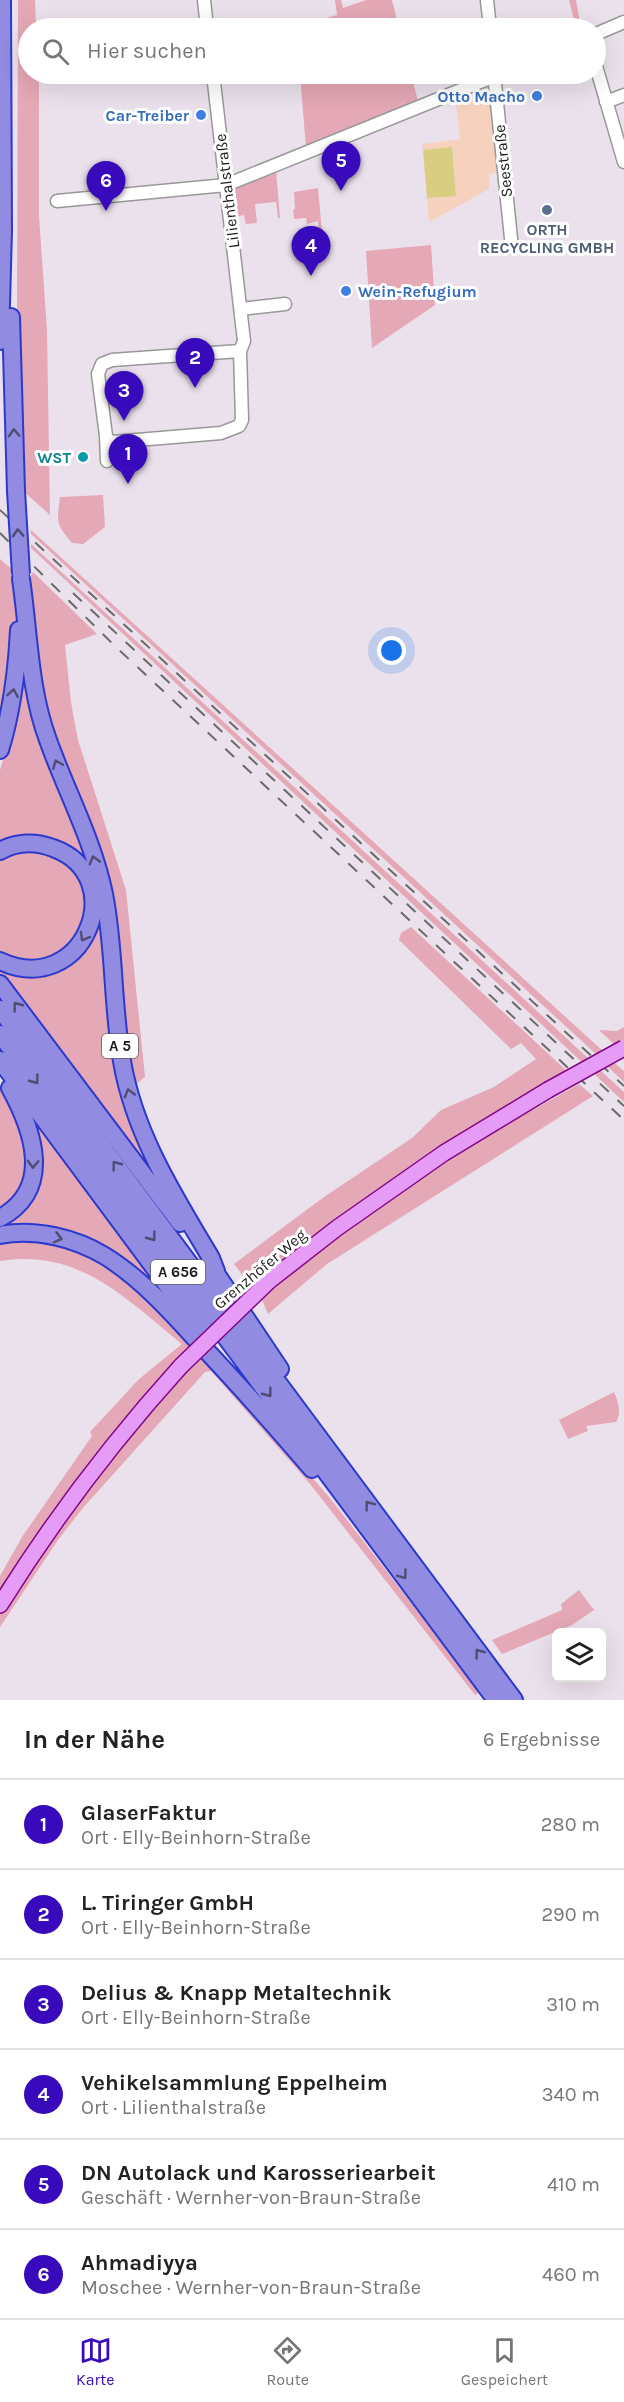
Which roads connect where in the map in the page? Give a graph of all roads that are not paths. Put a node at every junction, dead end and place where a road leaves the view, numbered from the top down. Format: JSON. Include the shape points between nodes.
{"nodes":[{"id":1,"x":2,"y":0,"type":"edge"},
{"id":2,"x":204,"y":0,"type":"edge"},
{"id":3,"x":487,"y":0,"type":"edge"},
{"id":4,"x":206,"y":18,"type":"edge"},
{"id":5,"x":489,"y":18,"type":"edge"},
{"id":6,"x":624,"y":22,"type":"edge"},
{"id":7,"x":606,"y":30,"type":"edge"},
{"id":8,"x":214,"y":84,"type":"edge"},
{"id":9,"x":472,"y":84,"type":"edge"},
{"id":10,"x":497,"y":84,"type":"edge"},
{"id":11,"x":601,"y":84,"type":"edge"},
{"id":12,"x":624,"y":95,"type":"edge"},
{"id":13,"x":606,"y":102,"type":"junction"},
{"id":14,"x":624,"y":162,"type":"edge"},
{"id":15,"x":226,"y":185,"type":"junction"},
{"id":16,"x":57,"y":201,"type":"dead end"},
{"id":17,"x":3,"y":230,"type":"junction"},
{"id":18,"x":512,"y":248,"type":"dead end"},
{"id":19,"x":285,"y":304,"type":"dead end"},
{"id":20,"x":241,"y":309,"type":"junction"},
{"id":21,"x":0,"y":341,"type":"edge"},
{"id":22,"x":240,"y":351,"type":"junction"},
{"id":23,"x":106,"y":436,"type":"junction"},
{"id":24,"x":107,"y":460,"type":"dead end"},
{"id":25,"x":21,"y":577,"type":"junction"},
{"id":26,"x":0,"y":750,"type":"edge"},
{"id":27,"x":0,"y":851,"type":"edge"},
{"id":28,"x":0,"y":961,"type":"edge"},
{"id":29,"x":0,"y":984,"type":"edge"},
{"id":30,"x":0,"y":1009,"type":"edge"},
{"id":31,"x":0,"y":1034,"type":"edge"},
{"id":32,"x":624,"y":1048,"type":"edge"},
{"id":33,"x":0,"y":1060,"type":"edge"},
{"id":34,"x":0,"y":1071,"type":"edge"},
{"id":35,"x":0,"y":1218,"type":"edge"},
{"id":36,"x":0,"y":1235,"type":"edge"},
{"id":37,"x":216,"y":1271,"type":"junction"},
{"id":38,"x":247,"y":1392,"type":"junction"},
{"id":39,"x":301,"y":1414,"type":"junction"},
{"id":40,"x":356,"y":1511,"type":"junction"},
{"id":41,"x":0,"y":1605,"type":"edge"},
{"id":42,"x":496,"y":1700,"type":"edge"},
{"id":43,"x":514,"y":1700,"type":"edge"}],
"edges":[{"from":1,"to":17,"type":"highway","number":"A 5"},
{"from":2,"to":4,"type":"street"},
{"from":3,"to":5,"type":"street"},
{"from":6,"to":7,"type":"street"},
{"from":8,"to":15,"type":"street","name":"Lilienthalstraße"},
{"from":9,"to":15,"type":"street"},
{"from":10,"to":18,"type":"street","name":"Seestraße"},
{"from":11,"to":13,"type":"street"},
{"from":12,"to":13,"type":"street"},
{"from":13,"to":14,"type":"street"},
{"from":15,"to":16,"type":"street"},
{"from":15,"to":20,"type":"street","name":"Lilienthalstraße"},
{"from":17,"to":21,"type":"highway","number":"A 5"},
{"from":25,"to":17,"type":"highway","number":"A 5","one_way":true,"bridge":true,"via":[[9,249]]},
{"from":19,"to":20,"type":"street"},
{"from":20,"to":22,"type":"street","name":"Lilienthalstraße","via":[[244,341]]},
{"from":22,"to":23,"type":"street","via":[[112,360],[102,364],[98,374]]},
{"from":22,"to":23,"type":"street","name":"Lilienthalstraße","via":[[244,412],[239,426],[228,431],[115,442]]},
{"from":23,"to":24,"type":"street"},
{"from":26,"to":25,"type":"highway","number":"A 5","one_way":true,"via":[[17,661]]},
{"from":37,"to":25,"type":"highway","number":"A 5","one_way":true,"via":[[151,1150],[127,1087],[104,892],[35,697]]},
{"from":27,"to":28,"type":"highway","one_way":true,"via":[[30,843],[60,850],[84,873],[92,889],[93,904],[91,924],[83,942],[59,962],[28,969]]},
{"from":37,"to":29,"type":"highway","one_way":true},
{"from":39,"to":30,"type":"highway","number":"A 656","one_way":true},
{"from":31,"to":40,"type":"highway","number":"A 656","one_way":true},
{"from":32,"to":41,"type":"main road","name":"Grenzhöfer Weg","bridge":true,"via":[[444,1153],[269,1281],[181,1366],[135,1417],[38,1544]]},
{"from":33,"to":38,"type":"highway","number":"A 656"},
{"from":34,"to":35,"type":"highway","one_way":true,"via":[[22,1110],[34,1160],[25,1196]]},
{"from":36,"to":38,"type":"highway","number":"A 656","one_way":true,"via":[[53,1236],[104,1255],[126,1270]]},
{"from":37,"to":39,"type":"highway","number":"A 5","via":[[293,1389]]},
{"from":38,"to":40,"type":"highway","number":"A 656","via":[[316,1473]]},
{"from":43,"to":39,"type":"highway","number":"A 656","one_way":true},
{"from":40,"to":42,"type":"highway","number":"A 656","one_way":true}]}
